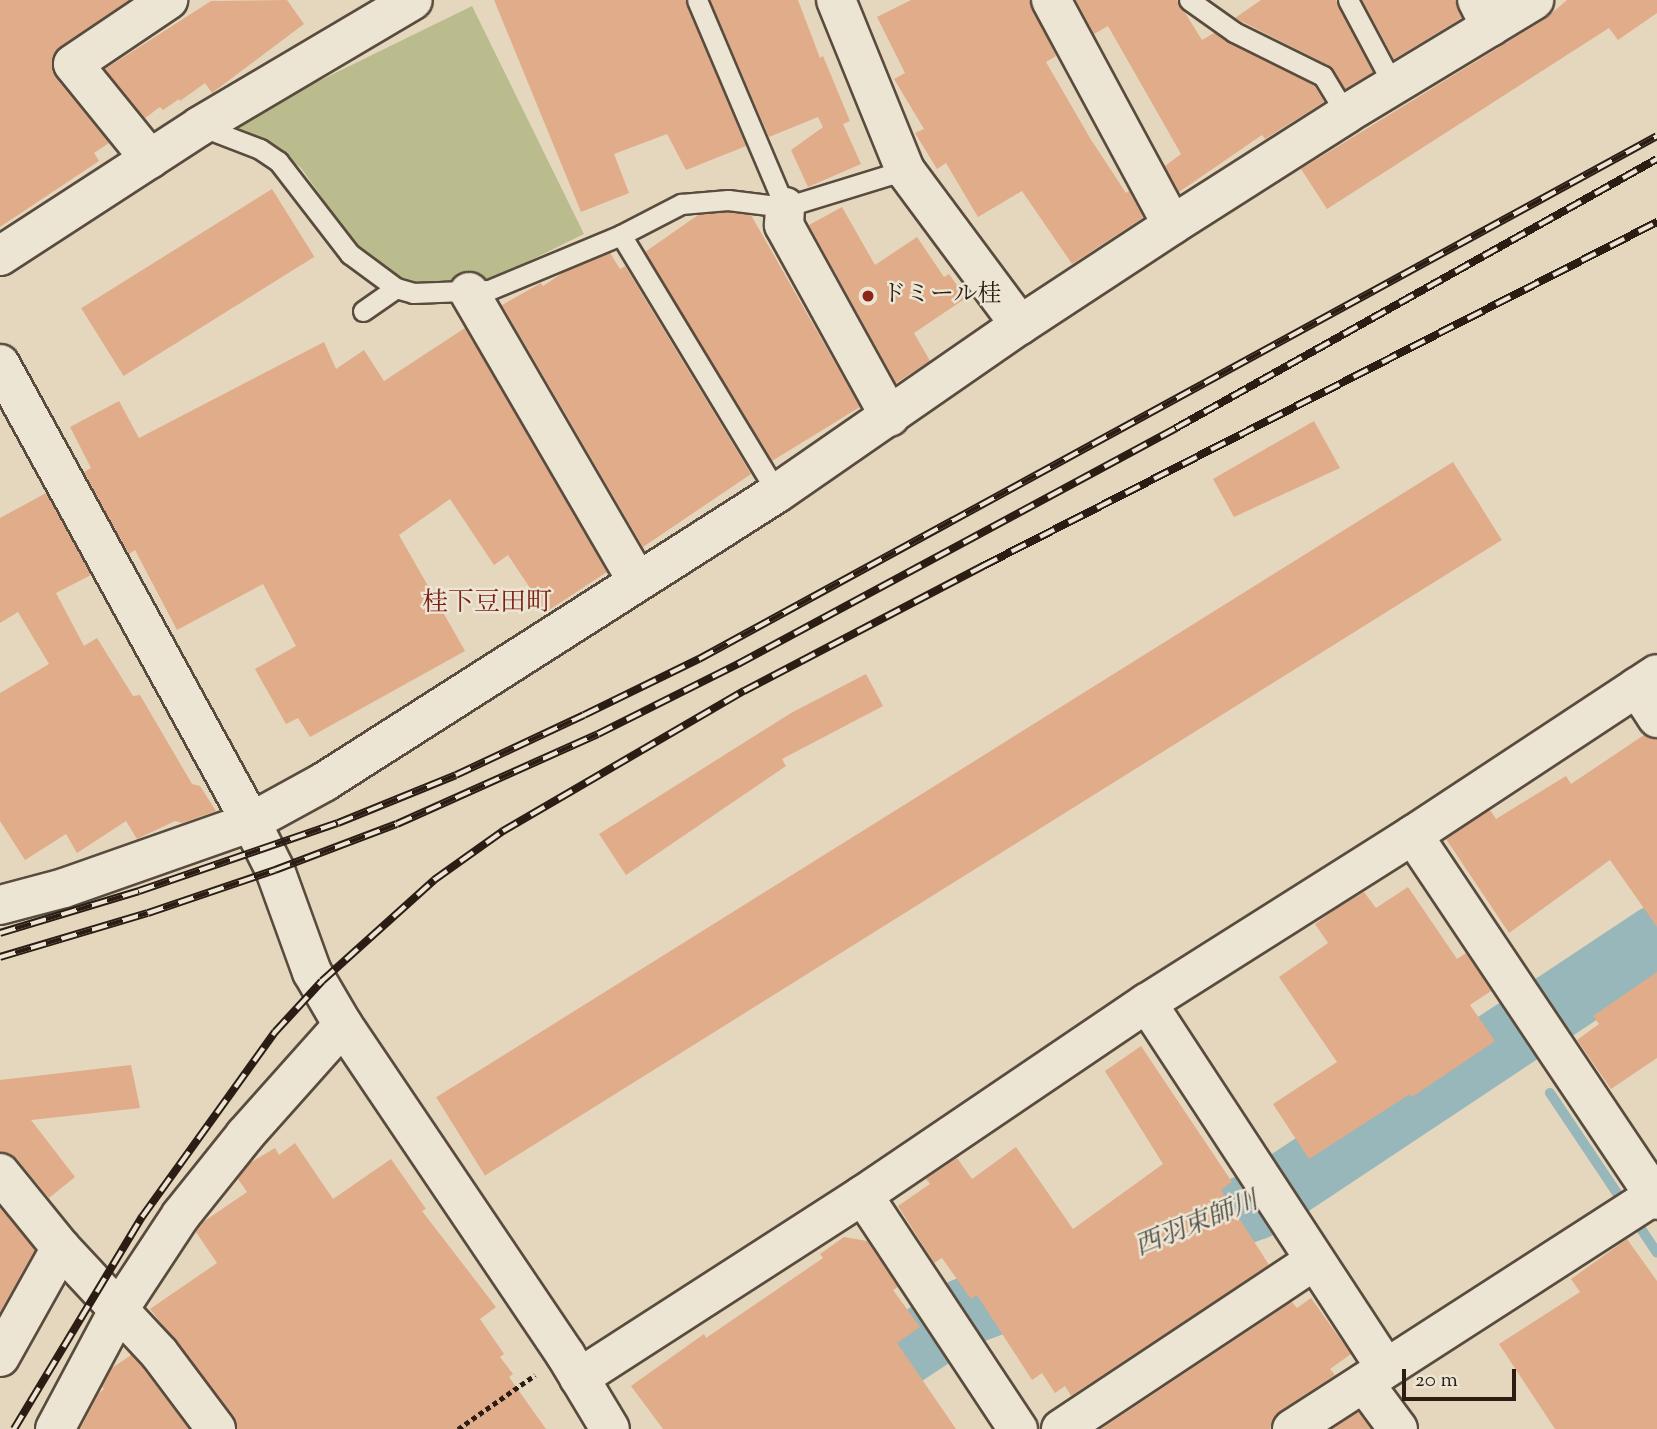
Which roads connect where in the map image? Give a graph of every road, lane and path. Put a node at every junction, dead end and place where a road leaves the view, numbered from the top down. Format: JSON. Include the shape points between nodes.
{"nodes":[{"id":1,"x":168,"y":0,"type":"edge"},
{"id":2,"x":413,"y":0,"type":"edge"},
{"id":3,"x":697,"y":0,"type":"edge"},
{"id":4,"x":836,"y":0,"type":"edge"},
{"id":5,"x":1051,"y":0,"type":"edge"},
{"id":6,"x":1189,"y":0,"type":"edge"},
{"id":7,"x":1348,"y":0,"type":"edge"},
{"id":8,"x":1534,"y":0,"type":"edge"},
{"id":9,"x":1484,"y":13,"type":"edge"},
{"id":10,"x":1394,"y":86,"type":"junction"},
{"id":11,"x":1346,"y":114,"type":"junction"},
{"id":12,"x":200,"y":126,"type":"junction"},
{"id":13,"x":150,"y":159,"type":"junction"},
{"id":14,"x":905,"y":170,"type":"junction"},
{"id":15,"x":785,"y":207,"type":"junction"},
{"id":16,"x":1172,"y":225,"type":"junction"},
{"id":17,"x":621,"y":234,"type":"junction"},
{"id":18,"x":0,"y":256,"type":"edge"},
{"id":19,"x":396,"y":288,"type":"junction"},
{"id":20,"x":469,"y":292,"type":"junction"},
{"id":21,"x":363,"y":311,"type":"dead end"},
{"id":22,"x":1020,"y":325,"type":"junction"},
{"id":23,"x":0,"y":364,"type":"edge"},
{"id":24,"x":890,"y":417,"type":"junction"},
{"id":25,"x":777,"y":493,"type":"junction"},
{"id":26,"x":637,"y":581,"type":"junction"},
{"id":27,"x":1650,"y":693,"type":"edge"},
{"id":28,"x":251,"y":822,"type":"junction"},
{"id":29,"x":1413,"y":835,"type":"junction"},
{"id":30,"x":0,"y":905,"type":"edge"},
{"id":31,"x":1147,"y":1003,"type":"junction"},
{"id":32,"x":343,"y":1026,"type":"junction"},
{"id":33,"x":0,"y":1173,"type":"edge"},
{"id":34,"x":863,"y":1195,"type":"junction"},
{"id":35,"x":1656,"y":1197,"type":"edge"},
{"id":36,"x":61,"y":1248,"type":"junction"},
{"id":37,"x":1314,"y":1261,"type":"junction"},
{"id":38,"x":119,"y":1309,"type":"junction"},
{"id":39,"x":0,"y":1357,"type":"edge"},
{"id":40,"x":572,"y":1366,"type":"junction"},
{"id":41,"x":1375,"y":1376,"type":"junction"},
{"id":42,"x":55,"y":1429,"type":"edge"},
{"id":43,"x":216,"y":1429,"type":"edge"},
{"id":44,"x":458,"y":1429,"type":"edge"},
{"id":45,"x":610,"y":1429,"type":"edge"},
{"id":46,"x":1018,"y":1429,"type":"edge"},
{"id":47,"x":1061,"y":1429,"type":"edge"},
{"id":48,"x":1292,"y":1429,"type":"edge"},
{"id":49,"x":1398,"y":1429,"type":"edge"}],
"edges":[{"from":1,"to":13,"type":"street","via":[[74,64]]},
{"from":2,"to":12,"type":"street"},
{"from":3,"to":15,"type":"lane"},
{"from":4,"to":14,"type":"street"},
{"from":5,"to":16,"type":"street"},
{"from":6,"to":11,"type":"lane","via":[[1234,32],[1322,76]]},
{"from":7,"to":10,"type":"lane"},
{"from":8,"to":9,"type":"street"},
{"from":9,"to":10,"type":"street"},
{"from":10,"to":11,"type":"street"},
{"from":11,"to":16,"type":"street"},
{"from":12,"to":13,"type":"street"},
{"from":12,"to":19,"type":"lane","via":[[260,149],[278,161],[349,254]]},
{"from":13,"to":18,"type":"street"},
{"from":14,"to":15,"type":"lane"},
{"from":14,"to":22,"type":"street"},
{"from":15,"to":17,"type":"lane","via":[[728,200],[681,204]]},
{"from":15,"to":24,"type":"street","via":[[784,225]]},
{"from":16,"to":22,"type":"street"},
{"from":17,"to":20,"type":"lane","via":[[489,290]]},
{"from":17,"to":25,"type":"lane"},
{"from":19,"to":20,"type":"lane","via":[[413,293]]},
{"from":19,"to":21,"type":"lane"},
{"from":20,"to":26,"type":"street"},
{"from":22,"to":24,"type":"street"},
{"from":23,"to":28,"type":"street"},
{"from":24,"to":25,"type":"street"},
{"from":25,"to":26,"type":"street"},
{"from":26,"to":28,"type":"street","via":[[324,782]]},
{"from":27,"to":29,"type":"street"},
{"from":28,"to":30,"type":"street","via":[[64,888]]},
{"from":28,"to":32,"type":"street","via":[[275,870],[312,972]]},
{"from":29,"to":31,"type":"street"},
{"from":29,"to":35,"type":"street"},
{"from":31,"to":34,"type":"street"},
{"from":31,"to":37,"type":"street"},
{"from":32,"to":38,"type":"street","via":[[189,1205]]},
{"from":32,"to":40,"type":"street"},
{"from":33,"to":36,"type":"street"},
{"from":34,"to":40,"type":"street"},
{"from":34,"to":46,"type":"street"},
{"from":35,"to":41,"type":"street"},
{"from":36,"to":38,"type":"street"},
{"from":36,"to":39,"type":"street"},
{"from":37,"to":41,"type":"street"},
{"from":37,"to":47,"type":"street"},
{"from":38,"to":42,"type":"street"},
{"from":38,"to":43,"type":"street"},
{"from":40,"to":44,"type":"path"},
{"from":40,"to":45,"type":"street"},
{"from":41,"to":48,"type":"street"},
{"from":41,"to":49,"type":"street"}]}
